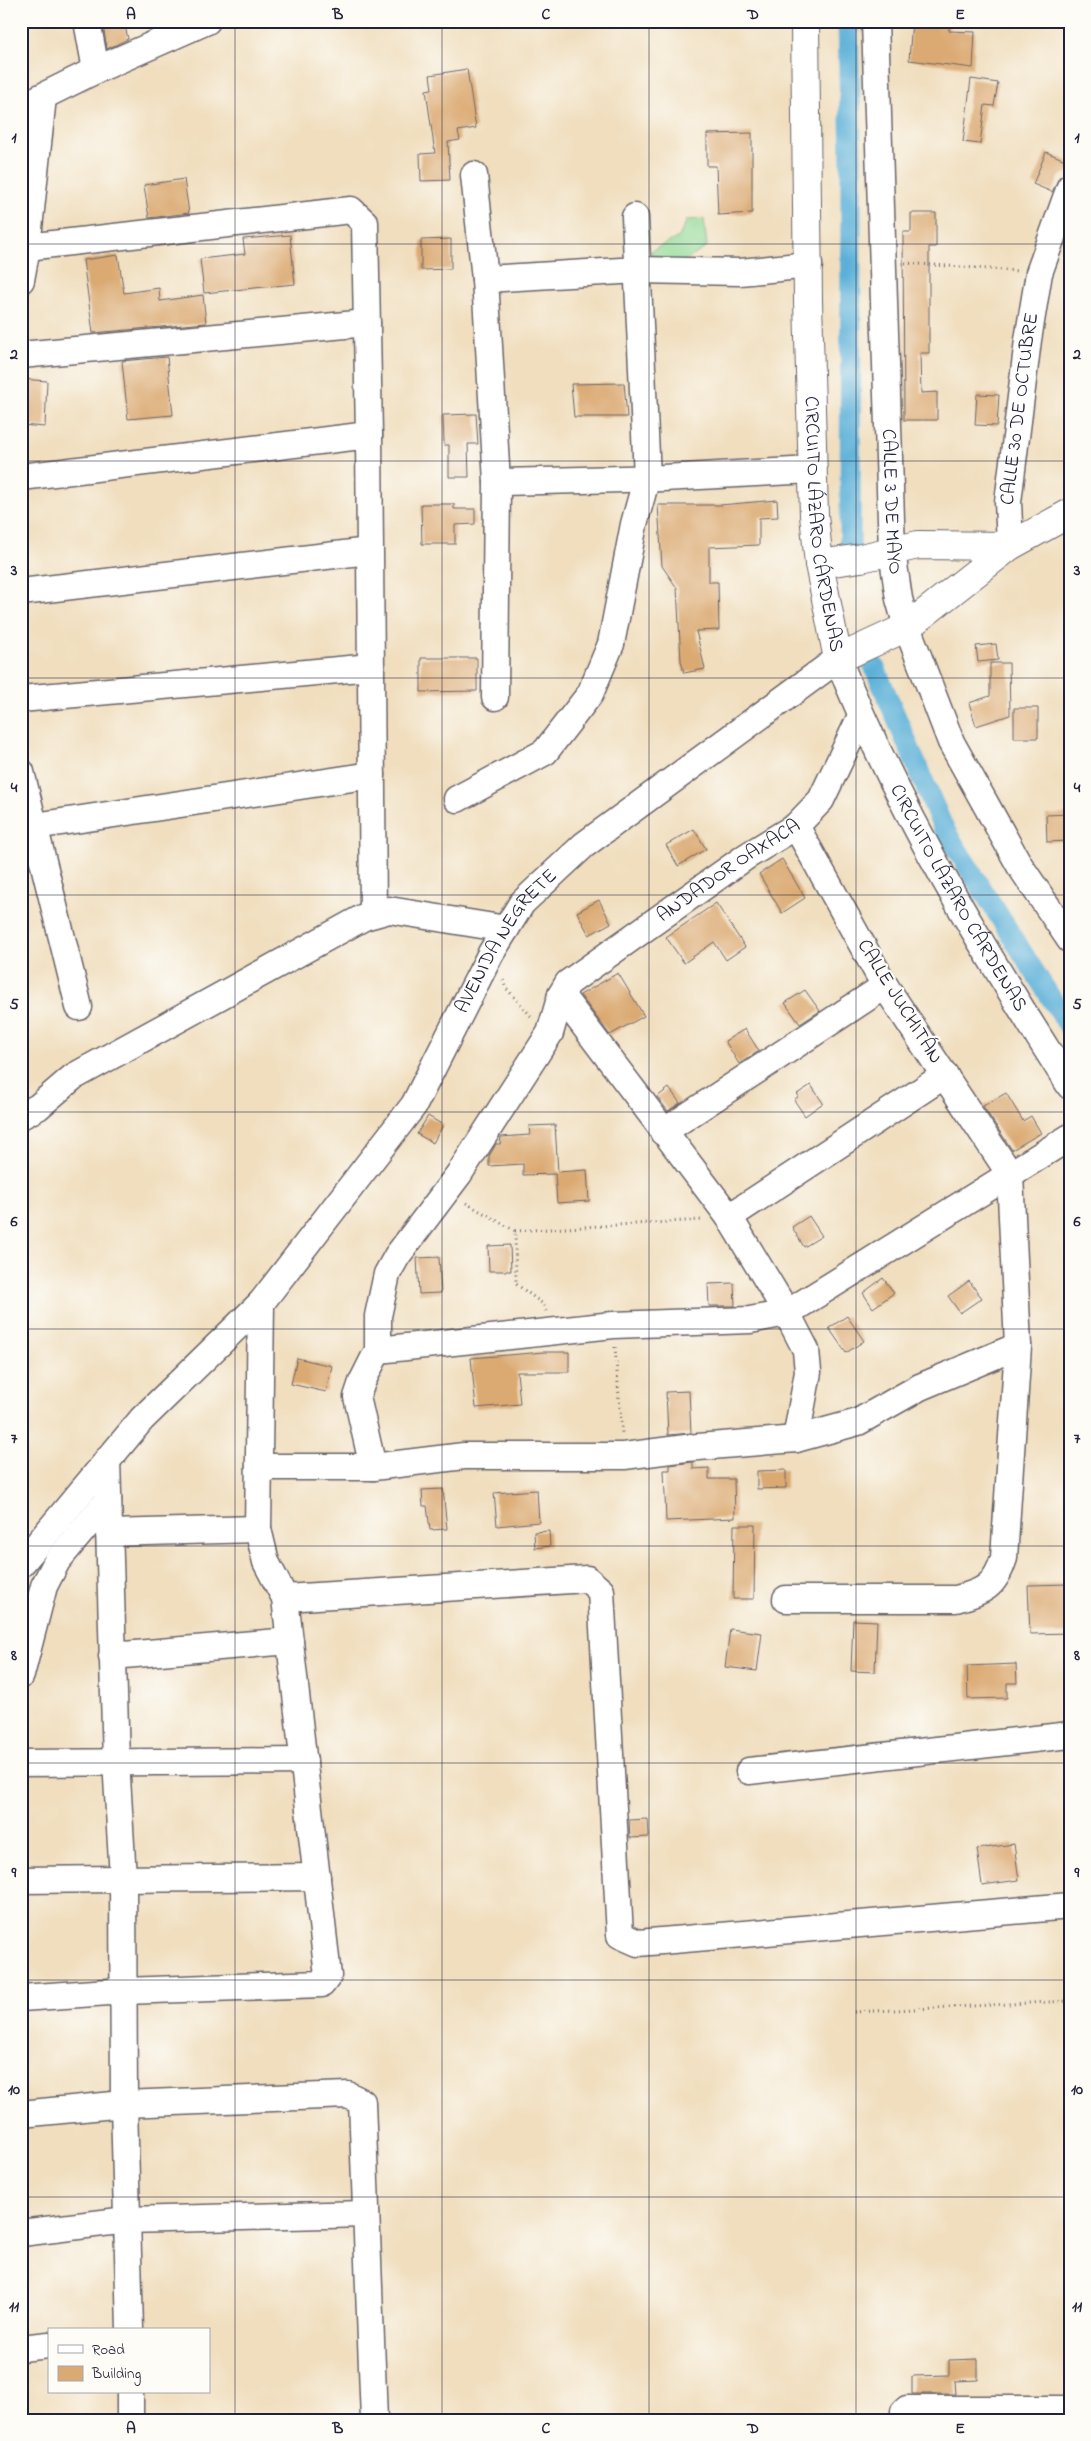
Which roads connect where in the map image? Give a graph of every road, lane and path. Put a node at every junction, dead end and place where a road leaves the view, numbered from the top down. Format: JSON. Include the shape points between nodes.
{"nodes":[{"id":1,"x":87,"y":21,"type":"edge"},
{"id":2,"x":207,"y":21,"type":"edge"},
{"id":3,"x":805,"y":21,"type":"edge"},
{"id":4,"x":875,"y":21,"type":"edge"},
{"id":5,"x":96,"y":70,"type":"junction"},
{"id":6,"x":32,"y":102,"type":"edge"},
{"id":7,"x":474,"y":175,"type":"dead end"},
{"id":8,"x":1070,"y":187,"type":"edge"},
{"id":9,"x":635,"y":217,"type":"dead end"},
{"id":10,"x":27,"y":246,"type":"junction"},
{"id":11,"x":882,"y":262,"type":"junction"},
{"id":12,"x":809,"y":264,"type":"junction"},
{"id":13,"x":638,"y":270,"type":"junction"},
{"id":14,"x":1039,"y":273,"type":"junction"},
{"id":15,"x":485,"y":279,"type":"junction"},
{"id":16,"x":21,"y":280,"type":"edge"},
{"id":17,"x":367,"y":323,"type":"junction"},
{"id":18,"x":21,"y":356,"type":"edge"},
{"id":19,"x":368,"y":435,"type":"junction"},
{"id":20,"x":812,"y":470,"type":"junction"},
{"id":21,"x":21,"y":476,"type":"edge"},
{"id":22,"x":647,"y":477,"type":"junction"},
{"id":23,"x":497,"y":482,"type":"junction"},
{"id":24,"x":1070,"y":513,"type":"edge"},
{"id":25,"x":1010,"y":546,"type":"junction"},
{"id":26,"x":892,"y":551,"type":"junction"},
{"id":27,"x":370,"y":552,"type":"junction"},
{"id":28,"x":819,"y":564,"type":"junction"},
{"id":29,"x":21,"y":592,"type":"edge"},
{"id":30,"x":907,"y":627,"type":"junction"},
{"id":31,"x":838,"y":659,"type":"junction"},
{"id":32,"x":371,"y":667,"type":"junction"},
{"id":33,"x":495,"y":697,"type":"dead end"},
{"id":34,"x":21,"y":699,"type":"edge"},
{"id":35,"x":861,"y":716,"type":"junction"},
{"id":36,"x":21,"y":772,"type":"edge"},
{"id":37,"x":372,"y":774,"type":"junction"},
{"id":38,"x":457,"y":799,"type":"dead end"},
{"id":39,"x":35,"y":826,"type":"junction"},
{"id":40,"x":796,"y":826,"type":"junction"},
{"id":41,"x":373,"y":914,"type":"junction"},
{"id":42,"x":506,"y":929,"type":"junction"},
{"id":43,"x":1070,"y":940,"type":"edge"},
{"id":44,"x":491,"y":953,"type":"junction"},
{"id":45,"x":886,"y":986,"type":"junction"},
{"id":46,"x":561,"y":995,"type":"junction"},
{"id":47,"x":79,"y":1006,"type":"dead end"},
{"id":48,"x":550,"y":1034,"type":"junction"},
{"id":49,"x":945,"y":1075,"type":"junction"},
{"id":50,"x":1070,"y":1086,"type":"edge"},
{"id":51,"x":21,"y":1116,"type":"edge"},
{"id":52,"x":663,"y":1132,"type":"junction"},
{"id":53,"x":1070,"y":1137,"type":"edge"},
{"id":54,"x":1010,"y":1174,"type":"junction"},
{"id":55,"x":445,"y":1192,"type":"junction"},
{"id":56,"x":729,"y":1217,"type":"junction"},
{"id":57,"x":515,"y":1231,"type":"junction"},
{"id":58,"x":261,"y":1303,"type":"junction"},
{"id":59,"x":787,"y":1313,"type":"junction"},
{"id":60,"x":613,"y":1326,"type":"junction"},
{"id":61,"x":554,"y":1332,"type":"junction"},
{"id":62,"x":1018,"y":1346,"type":"junction"},
{"id":63,"x":378,"y":1350,"type":"junction"},
{"id":64,"x":796,"y":1439,"type":"junction"},
{"id":65,"x":624,"y":1456,"type":"junction"},
{"id":66,"x":107,"y":1460,"type":"junction"},
{"id":67,"x":259,"y":1467,"type":"junction"},
{"id":68,"x":373,"y":1467,"type":"junction"},
{"id":69,"x":108,"y":1500,"type":"junction"},
{"id":70,"x":258,"y":1529,"type":"junction"},
{"id":71,"x":109,"y":1532,"type":"junction"},
{"id":72,"x":21,"y":1564,"type":"edge"},
{"id":73,"x":285,"y":1598,"type":"junction"},
{"id":74,"x":786,"y":1599,"type":"dead end"},
{"id":75,"x":290,"y":1641,"type":"junction"},
{"id":76,"x":112,"y":1656,"type":"junction"},
{"id":77,"x":21,"y":1675,"type":"edge"},
{"id":78,"x":1070,"y":1735,"type":"edge"},
{"id":79,"x":116,"y":1761,"type":"junction"},
{"id":80,"x":304,"y":1761,"type":"junction"},
{"id":81,"x":21,"y":1763,"type":"edge"},
{"id":82,"x":749,"y":1770,"type":"dead end"},
{"id":83,"x":317,"y":1877,"type":"junction"},
{"id":84,"x":123,"y":1878,"type":"junction"},
{"id":85,"x":21,"y":1880,"type":"edge"},
{"id":86,"x":1070,"y":1906,"type":"edge"},
{"id":87,"x":124,"y":1991,"type":"junction"},
{"id":88,"x":21,"y":1998,"type":"edge"},
{"id":89,"x":1070,"y":2001,"type":"edge"},
{"id":90,"x":854,"y":2012,"type":"dead end"},
{"id":91,"x":124,"y":2104,"type":"junction"},
{"id":92,"x":21,"y":2114,"type":"edge"},
{"id":93,"x":366,"y":2214,"type":"junction"},
{"id":94,"x":127,"y":2220,"type":"junction"},
{"id":95,"x":21,"y":2233,"type":"edge"},
{"id":96,"x":130,"y":2328,"type":"edge"},
{"id":97,"x":48,"y":2345,"type":"edge"},
{"id":98,"x":21,"y":2348,"type":"edge"},
{"id":99,"x":130,"y":2394,"type":"edge"},
{"id":100,"x":1070,"y":2409,"type":"edge"},
{"id":101,"x":130,"y":2420,"type":"edge"},
{"id":102,"x":374,"y":2420,"type":"edge"},
{"id":103,"x":904,"y":2420,"type":"edge"}],
"edges":[{"from":1,"to":5,"type":"street"},
{"from":2,"to":5,"type":"street"},
{"from":3,"to":12,"type":"main road","name":"CIRCUITO LÁZARO CÁRDENAS"},
{"from":4,"to":11,"type":"street","name":"CALLE 3 DE MAYO"},
{"from":5,"to":6,"type":"street"},
{"from":6,"to":10,"type":"street"},
{"from":7,"to":15,"type":"street"},
{"from":8,"to":14,"type":"street","name":"CALLE 30 DE OCTUBRE"},
{"from":9,"to":13,"type":"street"},
{"from":10,"to":16,"type":"street"},
{"from":10,"to":17,"type":"street","via":[[351,210],[365,223]]},
{"from":11,"to":14,"type":"path"},
{"from":11,"to":26,"type":"street","name":"CALLE 3 DE MAYO"},
{"from":12,"to":13,"type":"street","via":[[740,272]]},
{"from":12,"to":20,"type":"main road","name":"CIRCUITO LÁZARO CÁRDENAS"},
{"from":13,"to":15,"type":"street"},
{"from":13,"to":22,"type":"street"},
{"from":14,"to":25,"type":"street","name":"CALLE 30 DE OCTUBRE","via":[[1008,502]]},
{"from":15,"to":23,"type":"street"},
{"from":17,"to":18,"type":"street"},
{"from":17,"to":19,"type":"street"},
{"from":19,"to":21,"type":"street"},
{"from":19,"to":27,"type":"street"},
{"from":20,"to":22,"type":"street"},
{"from":20,"to":28,"type":"main road","name":"CIRCUITO LÁZARO CÁRDENAS"},
{"from":22,"to":23,"type":"street"},
{"from":22,"to":38,"type":"street","via":[[634,524],[611,644],[590,694],[545,752]]},
{"from":23,"to":33,"type":"street"},
{"from":24,"to":25,"type":"main road"},
{"from":25,"to":26,"type":"main road","via":[[918,545]]},
{"from":25,"to":30,"type":"main road"},
{"from":26,"to":28,"type":"main road"},
{"from":26,"to":30,"type":"street","name":"CALLE 3 DE MAYO"},
{"from":27,"to":29,"type":"street"},
{"from":27,"to":32,"type":"street"},
{"from":28,"to":31,"type":"main road","name":"CIRCUITO LÁZARO CÁRDENAS"},
{"from":30,"to":31,"type":"main road"},
{"from":30,"to":43,"type":"street","name":"CALLE 3 DE MAYO","via":[[951,742],[1020,866]]},
{"from":31,"to":35,"type":"street","name":"CIRCUITO LÁZARO CÁRDENAS"},
{"from":31,"to":42,"type":"street","name":"AVENIDA NEGRETE","via":[[584,845],[522,903]]},
{"from":32,"to":34,"type":"street"},
{"from":32,"to":37,"type":"street"},
{"from":35,"to":40,"type":"street","name":"ANDADOR OAXACA","via":[[821,800]]},
{"from":35,"to":50,"type":"street","name":"CIRCUITO LÁZARO CÁRDENAS","via":[[938,870]]},
{"from":36,"to":39,"type":"street"},
{"from":37,"to":39,"type":"street"},
{"from":37,"to":41,"type":"street"},
{"from":39,"to":47,"type":"street"},
{"from":40,"to":45,"type":"street","name":"CALLE JUCHITÁN"},
{"from":40,"to":46,"type":"street","name":"ANDADOR OAXACA","via":[[747,856],[568,983]]},
{"from":41,"to":42,"type":"street","via":[[389,910]]},
{"from":41,"to":51,"type":"street","via":[[73,1077],[38,1107]]},
{"from":42,"to":44,"type":"street","name":"AVENIDA NEGRETE"},
{"from":44,"to":48,"type":"path","via":[[506,988]]},
{"from":44,"to":58,"type":"street","name":"AVENIDA NEGRETE","via":[[414,1105]]},
{"from":45,"to":49,"type":"street","name":"CALLE JUCHITÁN"},
{"from":45,"to":52,"type":"street"},
{"from":46,"to":48,"type":"street"},
{"from":46,"to":52,"type":"street"},
{"from":48,"to":55,"type":"street"},
{"from":49,"to":54,"type":"street","name":"CALLE JUCHITÁN"},
{"from":49,"to":56,"type":"street"},
{"from":52,"to":56,"type":"street"},
{"from":53,"to":54,"type":"street"},
{"from":54,"to":59,"type":"street"},
{"from":54,"to":62,"type":"street"},
{"from":55,"to":57,"type":"path"},
{"from":55,"to":63,"type":"street","via":[[387,1274],[378,1316]]},
{"from":56,"to":57,"type":"path"},
{"from":56,"to":59,"type":"street"},
{"from":57,"to":61,"type":"path","via":[[516,1284],[543,1304]]},
{"from":58,"to":66,"type":"street","name":"AVENIDA NEGRETE","via":[[142,1419]]},
{"from":58,"to":67,"type":"street"},
{"from":59,"to":60,"type":"street","via":[[750,1320]]},
{"from":59,"to":64,"type":"street","via":[[806,1350],[807,1365]]},
{"from":60,"to":61,"type":"street"},
{"from":60,"to":65,"type":"path"},
{"from":61,"to":63,"type":"street"},
{"from":62,"to":64,"type":"street","via":[[920,1387],[858,1422]]},
{"from":62,"to":74,"type":"street","via":[[1004,1558],[999,1575],[989,1586],[976,1594],[956,1599]]},
{"from":63,"to":68,"type":"street","via":[[357,1397]]},
{"from":64,"to":65,"type":"street"},
{"from":65,"to":68,"type":"street","via":[[464,1456]]},
{"from":66,"to":69,"type":"street"},
{"from":66,"to":72,"type":"street","name":"AVENIDA NEGRETE"},
{"from":67,"to":68,"type":"street"},
{"from":67,"to":70,"type":"street"},
{"from":69,"to":71,"type":"street"},
{"from":69,"to":77,"type":"street","via":[[57,1561],[44,1586]]},
{"from":70,"to":71,"type":"street"},
{"from":70,"to":73,"type":"street","via":[[266,1562]]},
{"from":71,"to":76,"type":"street"},
{"from":73,"to":75,"type":"street"},
{"from":73,"to":86,"type":"street","via":[[587,1579],[601,1591],[620,1935],[638,1943]]},
{"from":75,"to":76,"type":"street"},
{"from":75,"to":80,"type":"street"},
{"from":76,"to":79,"type":"street"},
{"from":78,"to":82,"type":"street"},
{"from":79,"to":80,"type":"street"},
{"from":79,"to":81,"type":"street"},
{"from":79,"to":84,"type":"street"},
{"from":80,"to":83,"type":"street"},
{"from":83,"to":84,"type":"street"},
{"from":83,"to":87,"type":"street","via":[[328,1976],[322,1984]]},
{"from":84,"to":85,"type":"street"},
{"from":84,"to":87,"type":"street"},
{"from":87,"to":88,"type":"street"},
{"from":87,"to":91,"type":"street"},
{"from":89,"to":90,"type":"path"},
{"from":91,"to":92,"type":"street"},
{"from":91,"to":93,"type":"street","via":[[348,2095],[362,2102]]},
{"from":91,"to":94,"type":"street"},
{"from":93,"to":94,"type":"street"},
{"from":93,"to":102,"type":"street"},
{"from":94,"to":95,"type":"street"},
{"from":94,"to":96,"type":"street"},
{"from":97,"to":98,"type":"street"},
{"from":99,"to":101,"type":"street"},
{"from":100,"to":103,"type":"street","via":[[907,2409]]}]}
